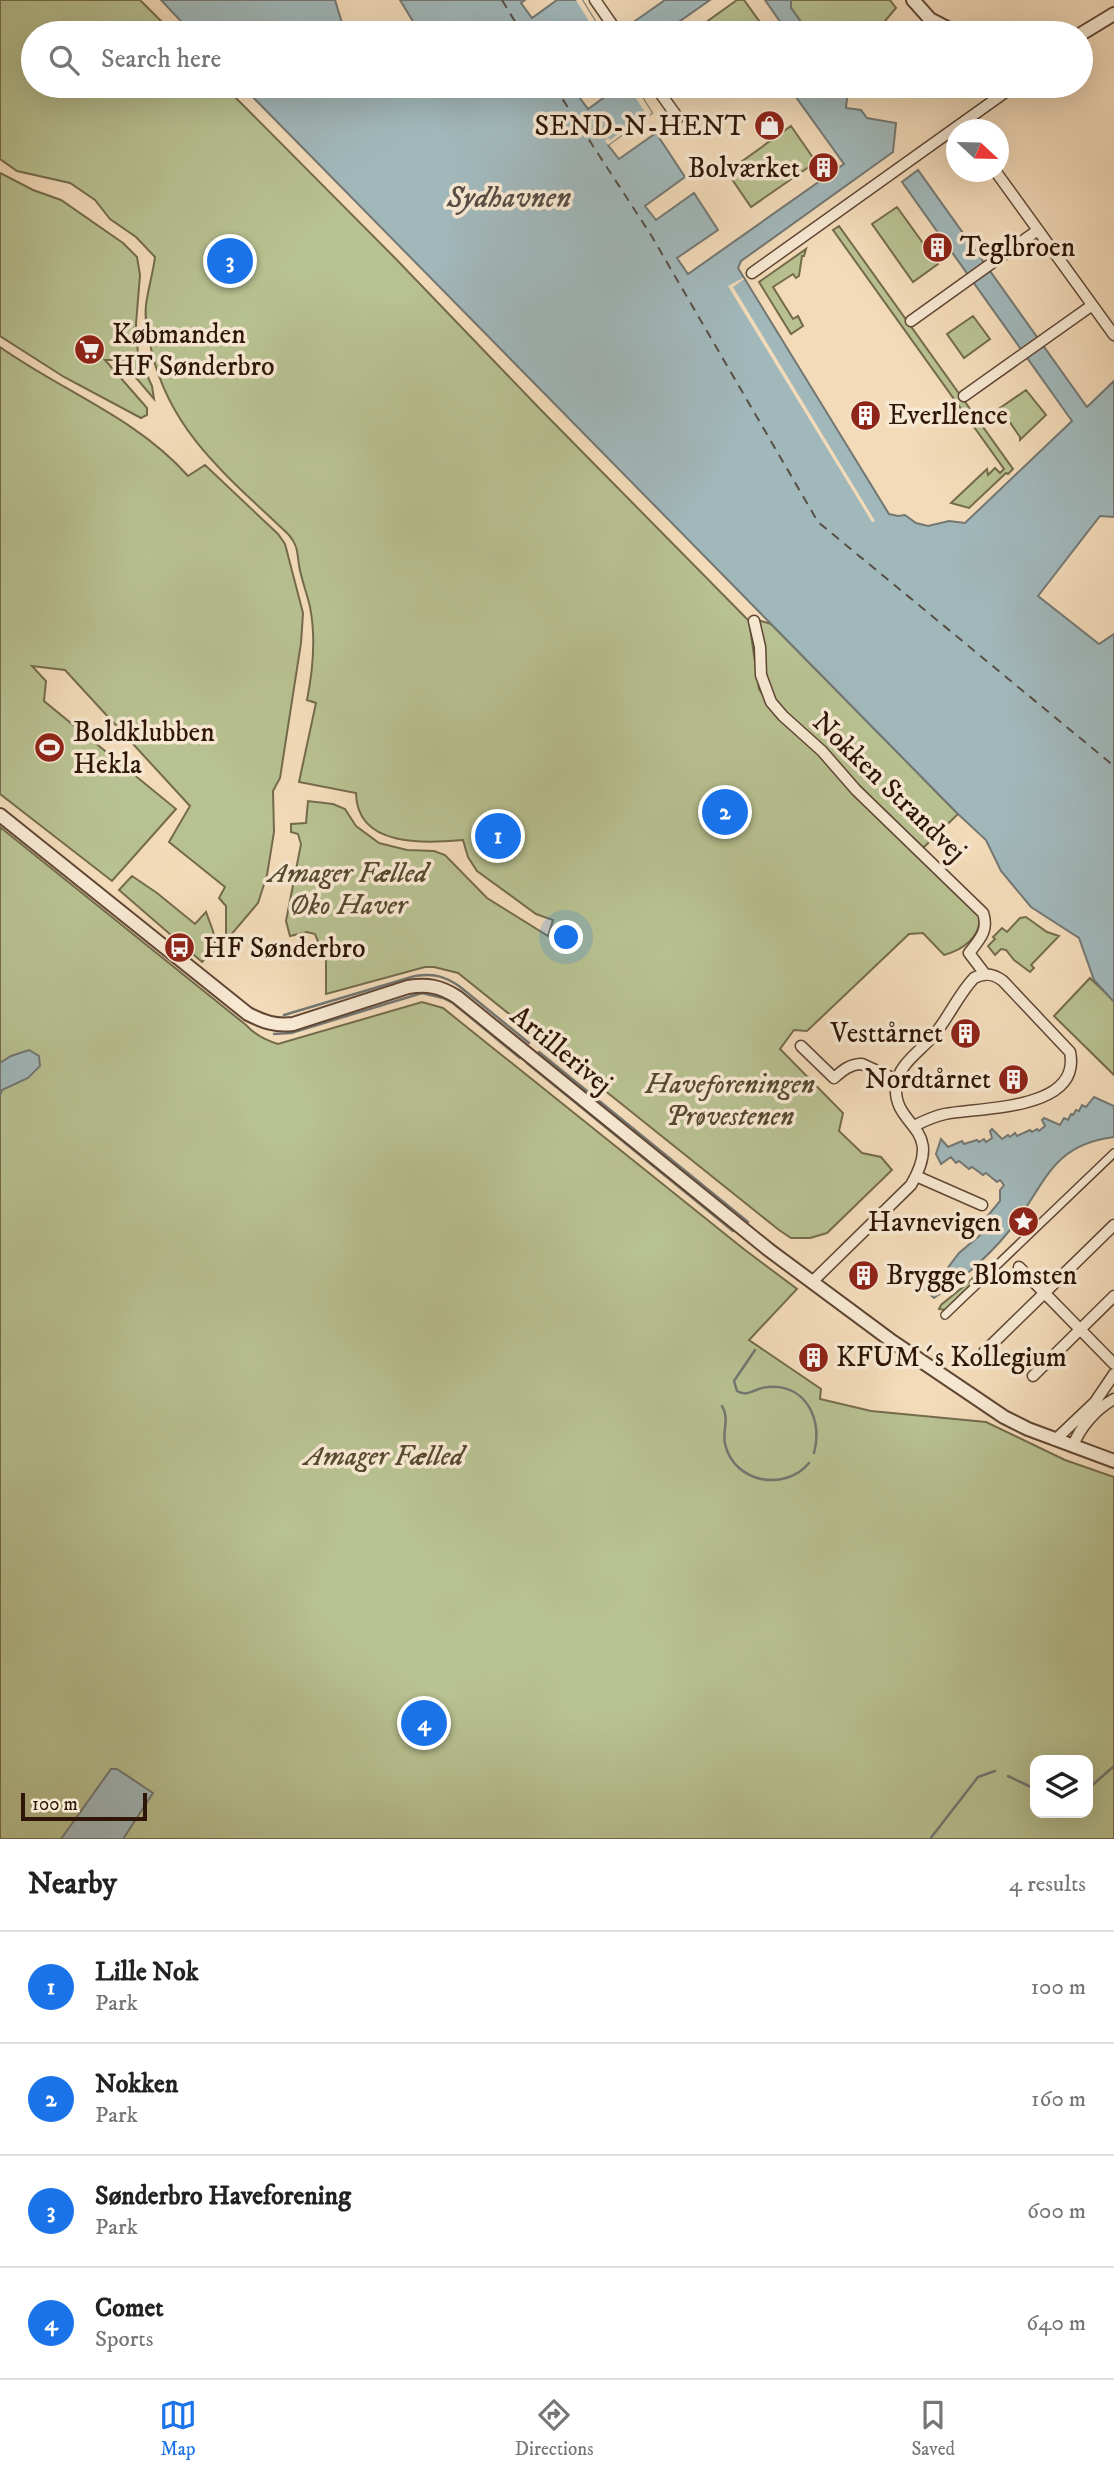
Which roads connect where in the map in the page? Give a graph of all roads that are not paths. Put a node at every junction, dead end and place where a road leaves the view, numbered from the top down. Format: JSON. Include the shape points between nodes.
{"nodes":[{"id":1,"x":595,"y":0,"type":"edge"},
{"id":2,"x":913,"y":0,"type":"edge"},
{"id":3,"x":1114,"y":14,"type":"edge"},
{"id":4,"x":609,"y":21,"type":"edge"},
{"id":5,"x":934,"y":21,"type":"edge"},
{"id":6,"x":1093,"y":27,"type":"edge"},
{"id":7,"x":664,"y":98,"type":"edge"},
{"id":8,"x":1000,"y":98,"type":"edge"},
{"id":9,"x":678,"y":118,"type":"dead end"},
{"id":10,"x":975,"y":119,"type":"edge"},
{"id":11,"x":946,"y":140,"type":"edge"},
{"id":12,"x":1003,"y":182,"type":"edge"},
{"id":13,"x":1038,"y":230,"type":"junction"},
{"id":14,"x":752,"y":273,"type":"dead end"},
{"id":15,"x":1091,"y":306,"type":"junction"},
{"id":16,"x":911,"y":321,"type":"dead end"},
{"id":17,"x":1114,"y":335,"type":"edge"},
{"id":18,"x":964,"y":396,"type":"dead end"},
{"id":19,"x":754,"y":621,"type":"dead end"},
{"id":20,"x":0,"y":816,"type":"edge"},
{"id":21,"x":985,"y":974,"type":"junction"},
{"id":22,"x":801,"y":1046,"type":"dead end"},
{"id":23,"x":897,"y":1080,"type":"junction"},
{"id":24,"x":915,"y":1126,"type":"junction"},
{"id":25,"x":1114,"y":1153,"type":"edge"},
{"id":26,"x":916,"y":1176,"type":"junction"},
{"id":27,"x":982,"y":1205,"type":"dead end"},
{"id":28,"x":1114,"y":1225,"type":"edge"},
{"id":29,"x":1007,"y":1255,"type":"junction"},
{"id":30,"x":1019,"y":1267,"type":"joint"},
{"id":31,"x":813,"y":1281,"type":"junction"},
{"id":32,"x":1045,"y":1293,"type":"junction"},
{"id":33,"x":1114,"y":1296,"type":"edge"},
{"id":34,"x":945,"y":1315,"type":"dead end"},
{"id":35,"x":1080,"y":1329,"type":"junction"},
{"id":36,"x":984,"y":1352,"type":"dead end"},
{"id":37,"x":1114,"y":1364,"type":"edge"},
{"id":38,"x":1114,"y":1374,"type":"edge"},
{"id":39,"x":1033,"y":1376,"type":"dead end"},
{"id":40,"x":1114,"y":1399,"type":"edge"},
{"id":41,"x":1055,"y":1440,"type":"junction"},
{"id":42,"x":1073,"y":1446,"type":"junction"},
{"id":43,"x":1114,"y":1461,"type":"edge"}],
"edges":[{"from":1,"to":4,"type":"street"},
{"from":2,"to":5,"type":"street"},
{"from":3,"to":6,"type":"street"},
{"from":7,"to":9,"type":"street"},
{"from":8,"to":10,"type":"street"},
{"from":11,"to":14,"type":"street"},
{"from":12,"to":13,"type":"street"},
{"from":13,"to":15,"type":"street"},
{"from":13,"to":16,"type":"street"},
{"from":15,"to":17,"type":"street"},
{"from":15,"to":18,"type":"street"},
{"from":19,"to":21,"type":"street","name":"Nokken Strandvej","via":[[761,675],[771,702],[983,913],[987,926],[969,953]]},
{"from":20,"to":31,"type":"street","name":"Artillerivej","via":[[261,1021],[293,1024],[408,987],[445,989]]},
{"from":21,"to":23,"type":"street","via":[[971,982]]},
{"from":21,"to":24,"type":"street","via":[[1003,981],[1064,1043],[1070,1052],[1070,1073],[1061,1086],[1032,1101],[944,1114]]},
{"from":22,"to":23,"type":"street","via":[[834,1078],[845,1068],[862,1064]]},
{"from":23,"to":24,"type":"street","via":[[899,1105]]},
{"from":24,"to":26,"type":"street","via":[[923,1146]]},
{"from":25,"to":29,"type":"street"},
{"from":26,"to":27,"type":"street"},
{"from":26,"to":31,"type":"street"},
{"from":28,"to":32,"type":"street"},
{"from":29,"to":30,"type":"street"},
{"from":29,"to":34,"type":"street"},
{"from":30,"to":32,"type":"street"},
{"from":31,"to":41,"type":"street","name":"Artillerivej","via":[[982,1403]]},
{"from":32,"to":35,"type":"street"},
{"from":32,"to":36,"type":"street"},
{"from":33,"to":35,"type":"street"},
{"from":35,"to":37,"type":"street"},
{"from":35,"to":39,"type":"street"},
{"from":38,"to":41,"type":"street","via":[[1095,1402]]},
{"from":40,"to":42,"type":"street","via":[[1078,1433]]},
{"from":41,"to":42,"type":"street","name":"Artillerivej"},
{"from":42,"to":43,"type":"street","name":"Artillerivej"}]}
